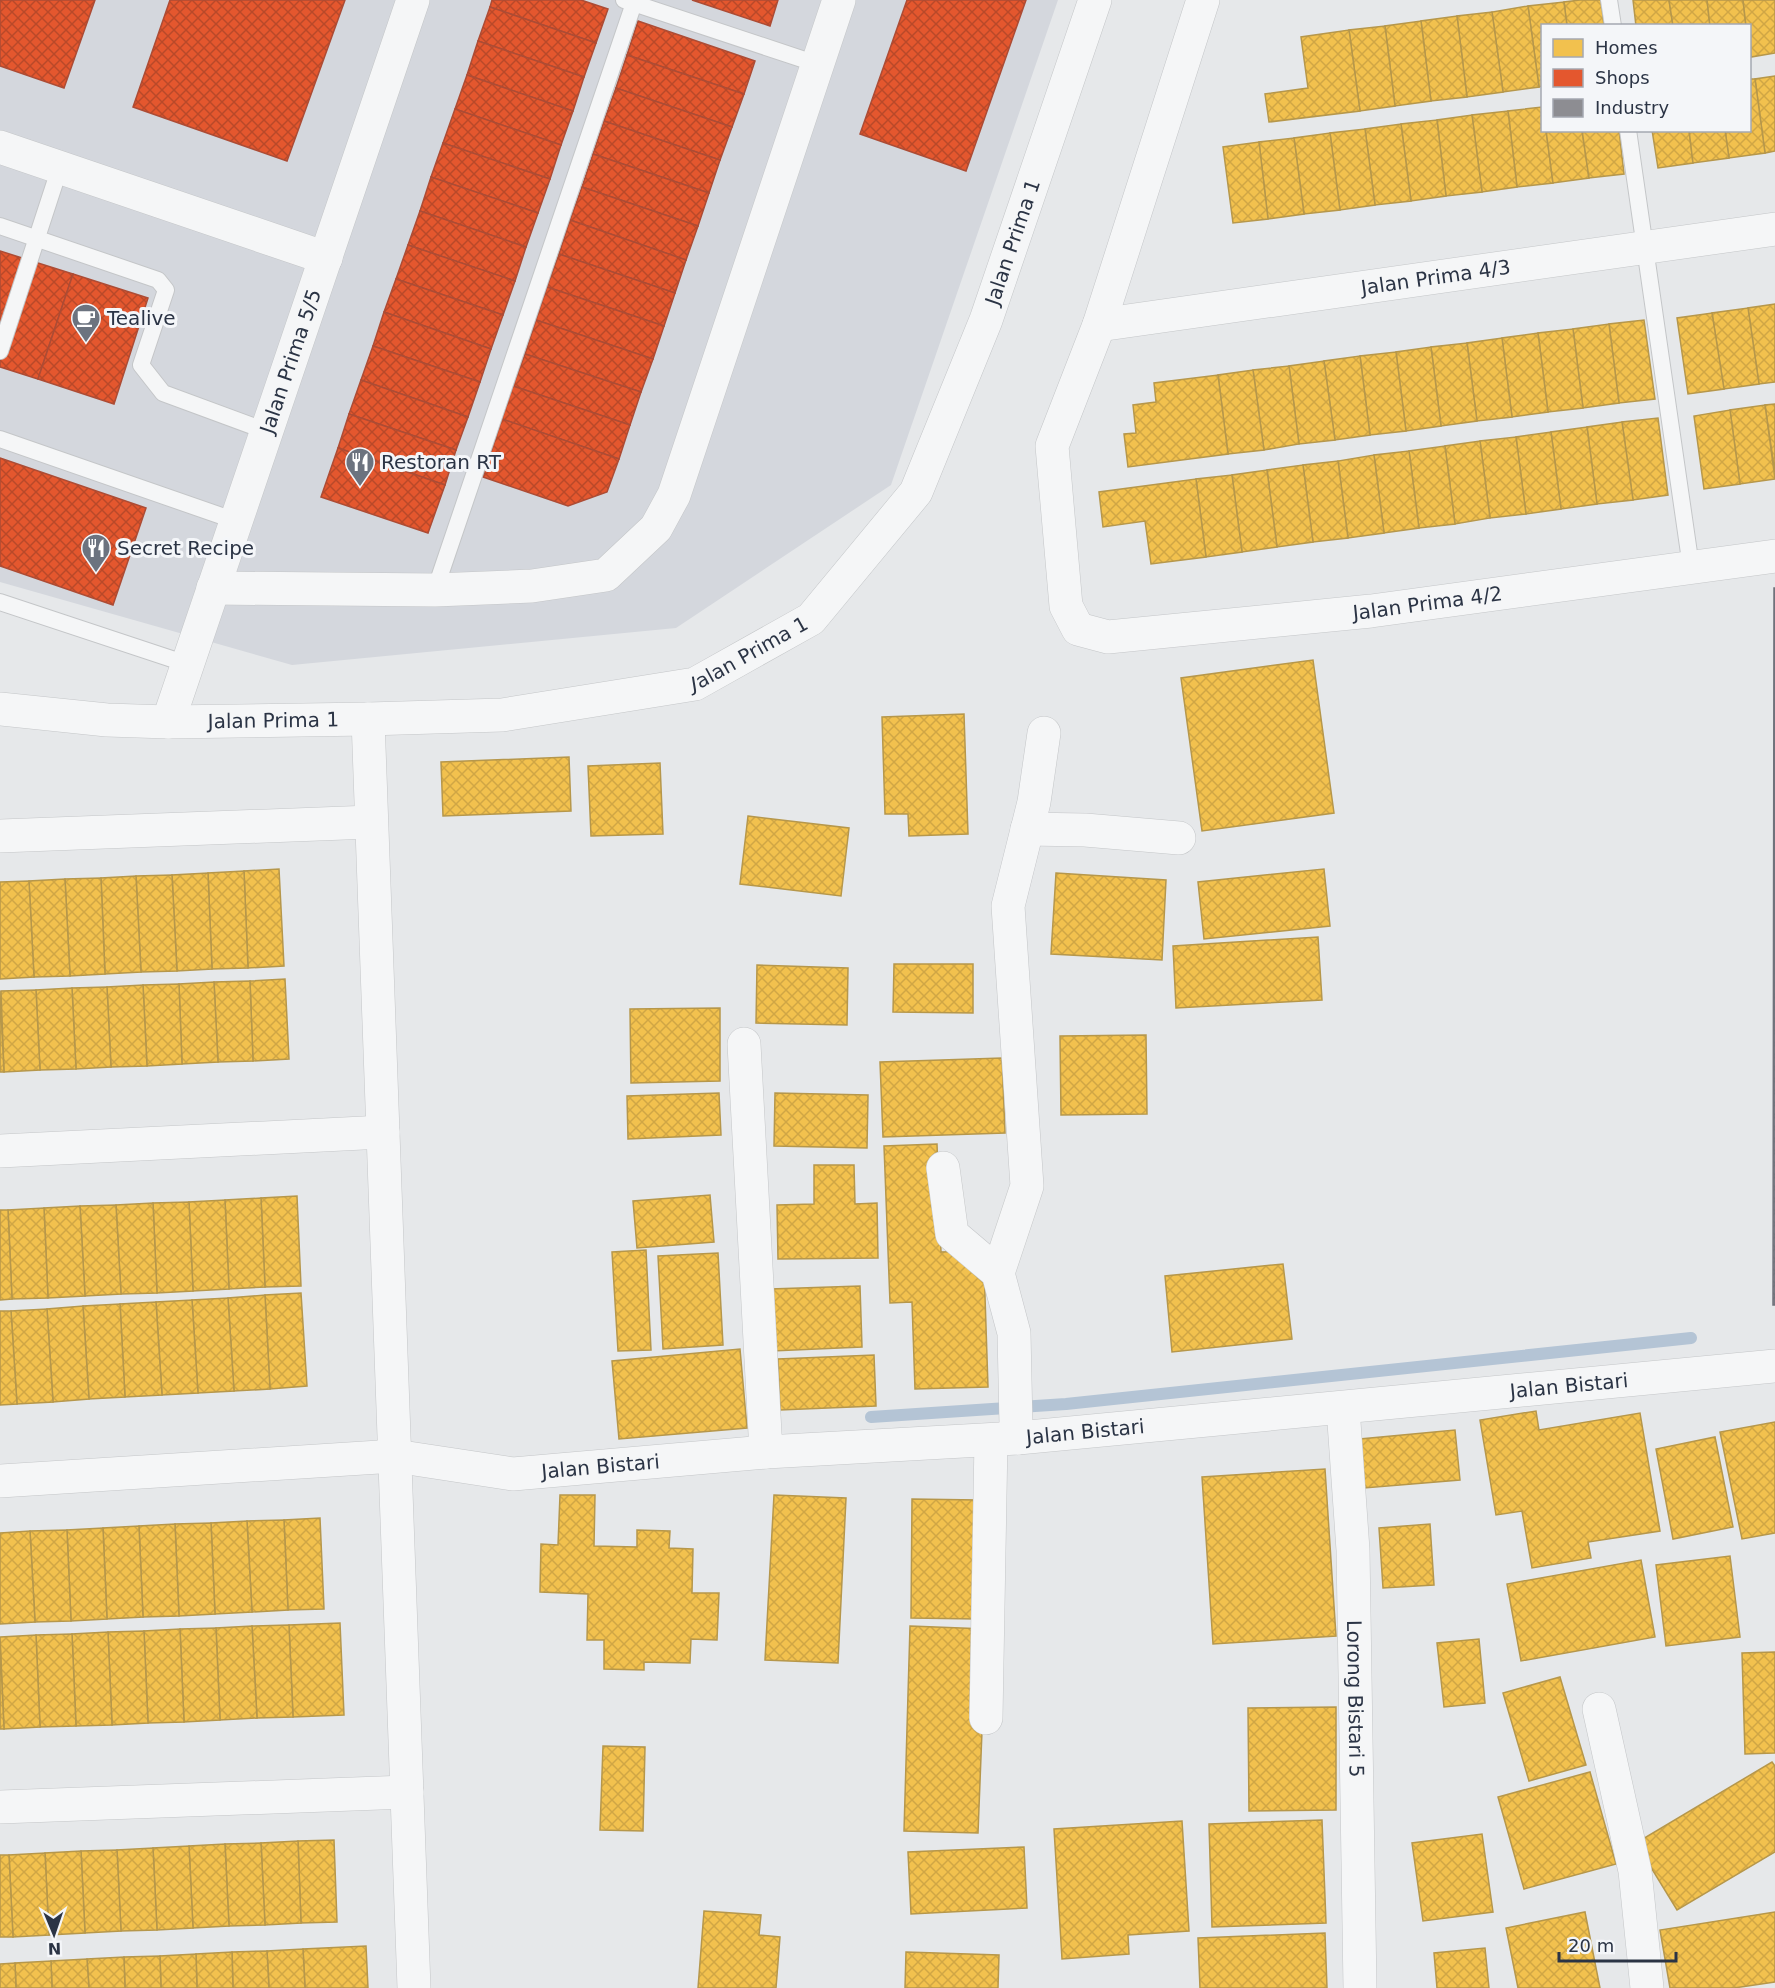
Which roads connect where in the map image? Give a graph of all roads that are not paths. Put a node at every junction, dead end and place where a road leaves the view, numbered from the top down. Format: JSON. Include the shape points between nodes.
{"nodes":[{"id":1,"x":413,"y":0,"type":"edge"},
{"id":2,"x":839,"y":0,"type":"edge"},
{"id":3,"x":1095,"y":0,"type":"edge"},
{"id":4,"x":1203,"y":0,"type":"edge"},
{"id":5,"x":1609,"y":0,"type":"edge"},
{"id":6,"x":631,"y":1,"type":"edge"},
{"id":7,"x":1613,"y":24,"type":"edge"},
{"id":8,"x":817,"y":64,"type":"junction"},
{"id":9,"x":1628,"y":132,"type":"edge"},
{"id":10,"x":0,"y":147,"type":"edge"},
{"id":11,"x":60,"y":167,"type":"junction"},
{"id":12,"x":0,"y":226,"type":"edge"},
{"id":13,"x":1775,"y":229,"type":"edge"},
{"id":14,"x":37,"y":238,"type":"junction"},
{"id":15,"x":1645,"y":247,"type":"junction"},
{"id":16,"x":326,"y":258,"type":"junction"},
{"id":17,"x":1099,"y":325,"type":"junction"},
{"id":18,"x":0,"y":351,"type":"edge"},
{"id":19,"x":266,"y":431,"type":"junction"},
{"id":20,"x":0,"y":439,"type":"edge"},
{"id":21,"x":236,"y":521,"type":"junction"},
{"id":22,"x":1775,"y":556,"type":"edge"},
{"id":23,"x":1691,"y":567,"type":"junction"},
{"id":24,"x":213,"y":588,"type":"junction"},
{"id":25,"x":435,"y":590,"type":"junction"},
{"id":26,"x":0,"y":602,"type":"edge"},
{"id":27,"x":187,"y":664,"type":"junction"},
{"id":28,"x":0,"y":709,"type":"edge"},
{"id":29,"x":368,"y":719,"type":"junction"},
{"id":30,"x":168,"y":722,"type":"junction"},
{"id":31,"x":1044,"y":733,"type":"dead end"},
{"id":32,"x":371,"y":822,"type":"junction"},
{"id":33,"x":1027,"y":829,"type":"junction"},
{"id":34,"x":0,"y":836,"type":"edge"},
{"id":35,"x":1179,"y":838,"type":"dead end"},
{"id":36,"x":744,"y":1044,"type":"dead end"},
{"id":37,"x":383,"y":1132,"type":"junction"},
{"id":38,"x":0,"y":1151,"type":"edge"},
{"id":39,"x":943,"y":1168,"type":"dead end"},
{"id":40,"x":998,"y":1273,"type":"junction"},
{"id":41,"x":1775,"y":1366,"type":"edge"},
{"id":42,"x":1343,"y":1408,"type":"junction"},
{"id":43,"x":1008,"y":1434,"type":"junction"},
{"id":44,"x":766,"y":1452,"type":"junction"},
{"id":45,"x":395,"y":1456,"type":"junction"},
{"id":46,"x":0,"y":1482,"type":"edge"},
{"id":47,"x":1599,"y":1708,"type":"dead end"},
{"id":48,"x":986,"y":1718,"type":"dead end"},
{"id":49,"x":407,"y":1792,"type":"junction"},
{"id":50,"x":0,"y":1807,"type":"edge"},
{"id":51,"x":414,"y":1988,"type":"edge"},
{"id":52,"x":1360,"y":1988,"type":"edge"},
{"id":53,"x":1647,"y":1988,"type":"edge"}],
"edges":[{"from":1,"to":16,"type":"street","name":"Jalan Prima 5/5"},
{"from":2,"to":8,"type":"street"},
{"from":3,"to":29,"type":"street","name":"Jalan Prima 1","via":[[987,320],[916,492],[811,619],[695,684],[502,714]]},
{"from":4,"to":17,"type":"street"},
{"from":5,"to":7,"type":"lane"},
{"from":6,"to":8,"type":"lane"},
{"from":6,"to":25,"type":"lane"},
{"from":8,"to":25,"type":"street","via":[[674,495],[656,528],[606,575],[531,586]]},
{"from":9,"to":15,"type":"lane"},
{"from":10,"to":11,"type":"street"},
{"from":11,"to":14,"type":"lane"},
{"from":11,"to":16,"type":"street"},
{"from":12,"to":14,"type":"lane"},
{"from":13,"to":15,"type":"street","name":"Jalan Prima 4/3"},
{"from":14,"to":18,"type":"lane"},
{"from":14,"to":19,"type":"lane","via":[[158,280],[166,291],[141,365],[163,393]]},
{"from":15,"to":17,"type":"street","name":"Jalan Prima 4/3"},
{"from":15,"to":23,"type":"lane"},
{"from":16,"to":19,"type":"street","name":"Jalan Prima 5/5"},
{"from":17,"to":23,"type":"street","name":"Jalan Prima 4/2","via":[[1052,446],[1066,606],[1078,629],[1108,637],[1359,612]]},
{"from":19,"to":21,"type":"street","name":"Jalan Prima 5/5"},
{"from":20,"to":21,"type":"lane"},
{"from":21,"to":24,"type":"street","name":"Jalan Prima 5/5"},
{"from":22,"to":23,"type":"street","name":"Jalan Prima 4/2"},
{"from":24,"to":25,"type":"street"},
{"from":24,"to":27,"type":"street","name":"Jalan Prima 5/5"},
{"from":26,"to":27,"type":"lane"},
{"from":27,"to":30,"type":"street","name":"Jalan Prima 5/5"},
{"from":28,"to":30,"type":"street","name":"Jalan Prima 1"},
{"from":29,"to":30,"type":"street","name":"Jalan Prima 1"},
{"from":29,"to":32,"type":"street"},
{"from":31,"to":33,"type":"street"},
{"from":32,"to":34,"type":"street"},
{"from":32,"to":37,"type":"street"},
{"from":33,"to":35,"type":"street"},
{"from":33,"to":40,"type":"street","via":[[1008,906],[1027,1186]]},
{"from":36,"to":44,"type":"street"},
{"from":37,"to":38,"type":"street"},
{"from":37,"to":45,"type":"street"},
{"from":39,"to":40,"type":"street","via":[[952,1234]]},
{"from":40,"to":43,"type":"street","via":[[1014,1333],[1015,1386]]},
{"from":41,"to":42,"type":"street","name":"Jalan Bistari"},
{"from":42,"to":43,"type":"street","name":"Jalan Bistari"},
{"from":42,"to":52,"type":"street","name":"Lorong Bistari 5","via":[[1353,1550]]},
{"from":43,"to":44,"type":"street","name":"Jalan Bistari"},
{"from":43,"to":48,"type":"street"},
{"from":44,"to":45,"type":"street","name":"Jalan Bistari","via":[[513,1474]]},
{"from":45,"to":46,"type":"street","name":"Jalan Bistari"},
{"from":45,"to":49,"type":"street"},
{"from":47,"to":53,"type":"street","via":[[1635,1871]]},
{"from":49,"to":50,"type":"street"},
{"from":49,"to":51,"type":"street"}]}
